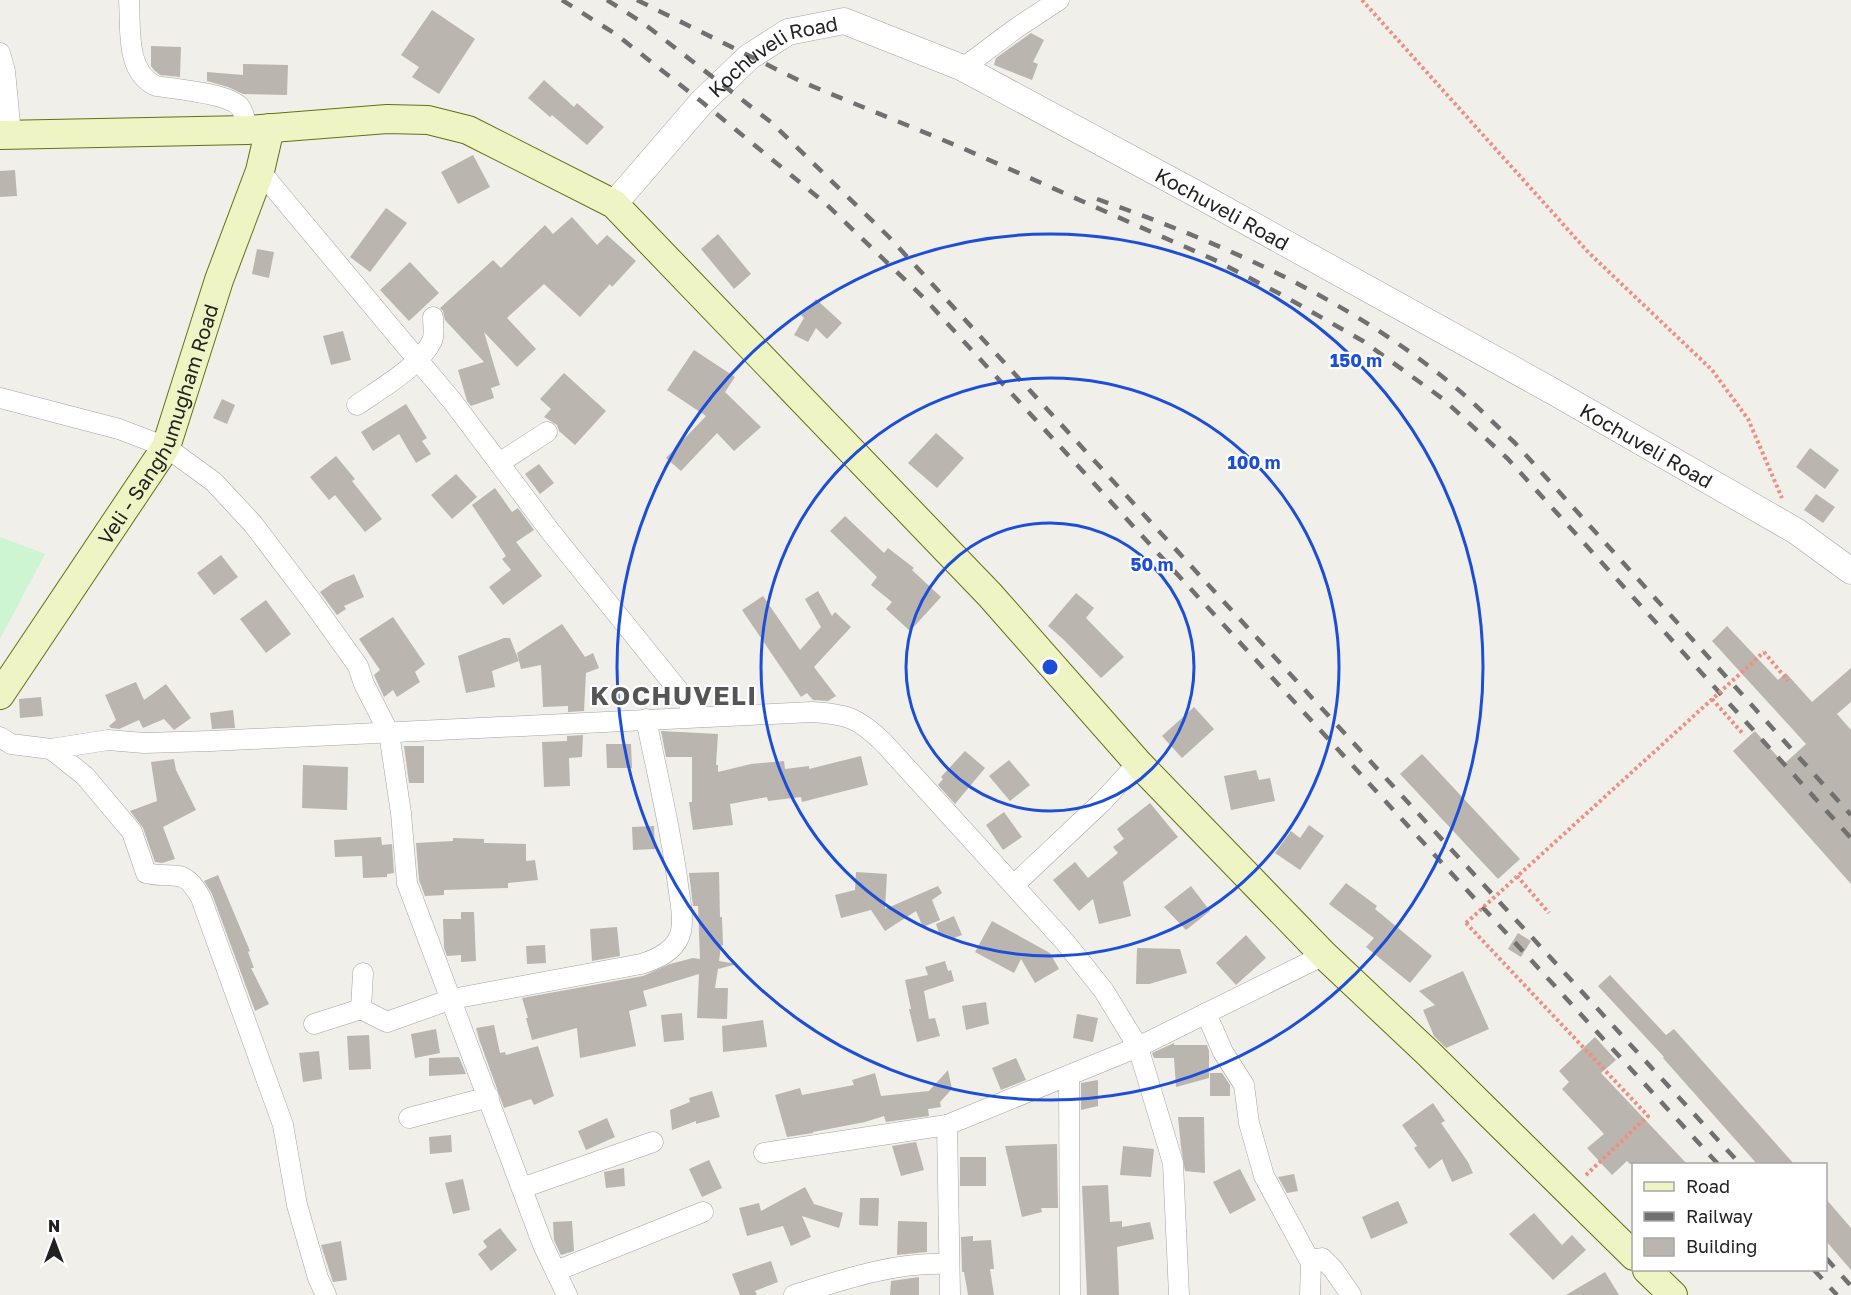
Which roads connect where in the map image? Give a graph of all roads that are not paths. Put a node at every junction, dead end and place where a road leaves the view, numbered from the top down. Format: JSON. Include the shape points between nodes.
{"nodes":[{"id":1,"x":129,"y":0,"type":"edge"},
{"id":2,"x":1059,"y":0,"type":"edge"},
{"id":3,"x":0,"y":52,"type":"edge"},
{"id":4,"x":963,"y":68,"type":"junction"},
{"id":5,"x":259,"y":129,"type":"junction"},
{"id":6,"x":6,"y":134,"type":"edge"},
{"id":7,"x":260,"y":171,"type":"junction"},
{"id":8,"x":614,"y":204,"type":"junction"},
{"id":9,"x":433,"y":317,"type":"dead end"},
{"id":10,"x":417,"y":359,"type":"junction"},
{"id":11,"x":0,"y":398,"type":"edge"},
{"id":12,"x":357,"y":405,"type":"dead end"},
{"id":13,"x":547,"y":432,"type":"dead end"},
{"id":14,"x":166,"y":447,"type":"junction"},
{"id":15,"x":499,"y":463,"type":"junction"},
{"id":16,"x":1851,"y":571,"type":"edge"},
{"id":17,"x":0,"y":695,"type":"edge"},
{"id":18,"x":700,"y":717,"type":"junction"},
{"id":19,"x":646,"y":719,"type":"junction"},
{"id":20,"x":389,"y":733,"type":"junction"},
{"id":21,"x":0,"y":737,"type":"edge"},
{"id":22,"x":51,"y":749,"type":"junction"},
{"id":23,"x":1138,"y":763,"type":"junction"},
{"id":24,"x":1014,"y":885,"type":"junction"},
{"id":25,"x":1324,"y":955,"type":"junction"},
{"id":26,"x":363,"y":973,"type":"dead end"},
{"id":27,"x":452,"y":999,"type":"junction"},
{"id":28,"x":361,"y":1009,"type":"junction"},
{"id":29,"x":1206,"y":1013,"type":"junction"},
{"id":30,"x":314,"y":1024,"type":"dead end"},
{"id":31,"x":1138,"y":1047,"type":"junction"},
{"id":32,"x":1069,"y":1076,"type":"junction"},
{"id":33,"x":489,"y":1097,"type":"junction"},
{"id":34,"x":409,"y":1118,"type":"dead end"},
{"id":35,"x":947,"y":1125,"type":"junction"},
{"id":36,"x":653,"y":1142,"type":"dead end"},
{"id":37,"x":764,"y":1153,"type":"dead end"},
{"id":38,"x":522,"y":1188,"type":"junction"},
{"id":39,"x":703,"y":1212,"type":"dead end"},
{"id":40,"x":1632,"y":1254,"type":"edge"},
{"id":41,"x":1311,"y":1263,"type":"junction"},
{"id":42,"x":948,"y":1264,"type":"junction"},
{"id":43,"x":556,"y":1271,"type":"junction"},
{"id":44,"x":1649,"y":1271,"type":"edge"},
{"id":45,"x":326,"y":1295,"type":"edge"},
{"id":46,"x":567,"y":1295,"type":"edge"},
{"id":47,"x":794,"y":1295,"type":"edge"},
{"id":48,"x":950,"y":1295,"type":"edge"},
{"id":49,"x":1070,"y":1295,"type":"edge"},
{"id":50,"x":1179,"y":1295,"type":"edge"},
{"id":51,"x":1310,"y":1295,"type":"edge"},
{"id":52,"x":1351,"y":1295,"type":"edge"},
{"id":53,"x":1673,"y":1295,"type":"edge"}],
"edges":[{"from":1,"to":5,"type":"street","via":[[132,49],[140,75],[147,82],[234,102]]},
{"from":2,"to":4,"type":"street"},
{"from":3,"to":6,"type":"street","via":[[5,70]]},
{"from":4,"to":8,"type":"street","name":"Kochuveli Road","via":[[844,21],[788,32],[749,57],[702,102]]},
{"from":4,"to":16,"type":"street","name":"Kochuveli Road","via":[[1544,386],[1796,531]]},
{"from":5,"to":6,"type":"main road"},
{"from":5,"to":7,"type":"main road","name":"Veli - Sanghumugham Road"},
{"from":5,"to":8,"type":"main road","via":[[387,119],[428,120],[468,130]]},
{"from":7,"to":10,"type":"street"},
{"from":7,"to":14,"type":"main road","name":"Veli - Sanghumugham Road","via":[[219,280]]},
{"from":8,"to":23,"type":"main road","via":[[990,595]]},
{"from":9,"to":10,"type":"street","via":[[433,340]]},
{"from":10,"to":12,"type":"street","via":[[408,370]]},
{"from":10,"to":15,"type":"street"},
{"from":11,"to":14,"type":"street","via":[[119,429]]},
{"from":13,"to":15,"type":"street"},
{"from":14,"to":17,"type":"main road","name":"Veli - Sanghumugham Road"},
{"from":14,"to":20,"type":"street","via":[[214,482],[253,524],[358,666]]},
{"from":15,"to":18,"type":"street"},
{"from":18,"to":19,"type":"street"},
{"from":18,"to":24,"type":"street","via":[[812,712],[854,718],[883,742]]},
{"from":19,"to":20,"type":"street"},
{"from":19,"to":27,"type":"street","via":[[682,910],[681,932],[670,949],[641,964]]},
{"from":20,"to":22,"type":"street","via":[[211,741],[108,740]]},
{"from":20,"to":27,"type":"street","via":[[402,813],[407,883]]},
{"from":21,"to":22,"type":"street","via":[[11,744]]},
{"from":22,"to":45,"type":"street","via":[[85,776],[132,832],[146,873],[180,875],[193,883],[201,898],[284,1125],[297,1205]]},
{"from":23,"to":24,"type":"street"},
{"from":23,"to":25,"type":"main road"},
{"from":24,"to":31,"type":"street","via":[[1104,990]]},
{"from":25,"to":29,"type":"street"},
{"from":25,"to":40,"type":"main road"},
{"from":26,"to":28,"type":"street"},
{"from":27,"to":28,"type":"street","via":[[387,1022]]},
{"from":27,"to":33,"type":"street"},
{"from":28,"to":30,"type":"street"},
{"from":29,"to":31,"type":"street"},
{"from":29,"to":41,"type":"street","via":[[1223,1052],[1244,1085],[1249,1123],[1264,1176]]},
{"from":31,"to":32,"type":"street"},
{"from":31,"to":50,"type":"street","via":[[1173,1163]]},
{"from":32,"to":35,"type":"street"},
{"from":32,"to":49,"type":"street"},
{"from":33,"to":34,"type":"street"},
{"from":33,"to":38,"type":"street"},
{"from":35,"to":37,"type":"street"},
{"from":35,"to":42,"type":"street"},
{"from":36,"to":38,"type":"street"},
{"from":38,"to":43,"type":"street"},
{"from":39,"to":43,"type":"street"},
{"from":41,"to":51,"type":"street"},
{"from":41,"to":52,"type":"street","via":[[1326,1260]]},
{"from":42,"to":47,"type":"street","via":[[921,1263],[884,1269]]},
{"from":42,"to":48,"type":"street"},
{"from":43,"to":46,"type":"street"},
{"from":44,"to":53,"type":"main road"}]}
